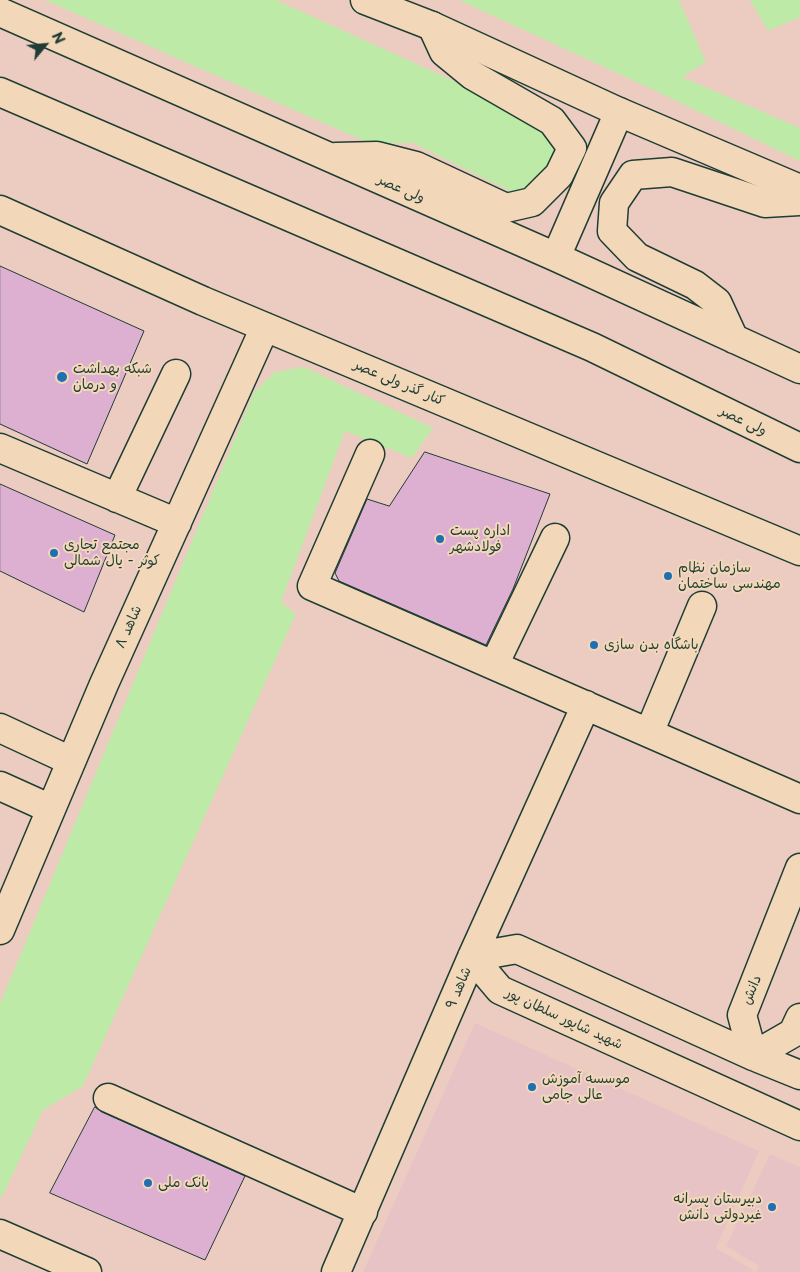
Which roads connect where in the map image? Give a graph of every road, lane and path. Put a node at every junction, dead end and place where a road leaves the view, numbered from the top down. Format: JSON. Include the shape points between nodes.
{"nodes":[{"id":1,"x":368,"y":1,"type":"edge"},
{"id":2,"x":0,"y":12,"type":"edge"},
{"id":3,"x":432,"y":26,"type":"junction"},
{"id":4,"x":0,"y":92,"type":"edge"},
{"id":5,"x":619,"y":112,"type":"junction"},
{"id":6,"x":328,"y":158,"type":"junction"},
{"id":7,"x":800,"y":189,"type":"edge"},
{"id":8,"x":800,"y":201,"type":"edge"},
{"id":9,"x":0,"y":210,"type":"edge"},
{"id":10,"x":556,"y":258,"type":"junction"},
{"id":11,"x":265,"y":327,"type":"junction"},
{"id":12,"x":734,"y":339,"type":"junction"},
{"id":13,"x":800,"y":369,"type":"edge"},
{"id":14,"x":176,"y":374,"type":"dead end"},
{"id":15,"x":0,"y":448,"type":"edge"},
{"id":16,"x":800,"y":448,"type":"edge"},
{"id":17,"x":370,"y":454,"type":"dead end"},
{"id":18,"x":117,"y":498,"type":"junction"},
{"id":19,"x":176,"y":523,"type":"junction"},
{"id":20,"x":555,"y":538,"type":"dead end"},
{"id":21,"x":800,"y":551,"type":"edge"},
{"id":22,"x":702,"y":606,"type":"dead end"},
{"id":23,"x":494,"y":665,"type":"junction"},
{"id":24,"x":586,"y":705,"type":"junction"},
{"id":25,"x":0,"y":728,"type":"edge"},
{"id":26,"x":649,"y":733,"type":"junction"},
{"id":27,"x":71,"y":760,"type":"junction"},
{"id":28,"x":0,"y":786,"type":"edge"},
{"id":29,"x":800,"y":799,"type":"edge"},
{"id":30,"x":51,"y":809,"type":"junction"},
{"id":31,"x":800,"y":868,"type":"edge"},
{"id":32,"x":0,"y":930,"type":"edge"},
{"id":33,"x":472,"y":957,"type":"junction"},
{"id":34,"x":800,"y":1018,"type":"edge"},
{"id":35,"x":753,"y":1056,"type":"junction"},
{"id":36,"x":800,"y":1075,"type":"edge"},
{"id":37,"x":108,"y":1098,"type":"dead end"},
{"id":38,"x":800,"y":1126,"type":"edge"},
{"id":39,"x":363,"y":1212,"type":"junction"},
{"id":40,"x":0,"y":1234,"type":"edge"},
{"id":41,"x":87,"y":1272,"type":"edge"},
{"id":42,"x":336,"y":1272,"type":"edge"}],
"edges":[{"from":1,"to":3,"type":"street"},
{"from":2,"to":6,"type":"street","name":"ولی عصر"},
{"from":3,"to":5,"type":"street"},
{"from":3,"to":6,"type":"street","via":[[444,52],[472,75],[552,121],[572,148],[559,175],[532,202],[506,208],[416,166],[376,156]]},
{"from":4,"to":16,"type":"street","name":"ولی عصر","via":[[592,347]]},
{"from":5,"to":7,"type":"street"},
{"from":5,"to":10,"type":"street"},
{"from":6,"to":10,"type":"street","name":"ولی عصر"},
{"from":8,"to":12,"type":"street","via":[[765,202],[672,172],[633,175],[614,203],[612,231],[637,257],[695,285],[717,302]]},
{"from":9,"to":11,"type":"street","name":"کنار گذر ولی عصر"},
{"from":10,"to":12,"type":"street","name":"ولی عصر"},
{"from":11,"to":19,"type":"street","name":"شاهد ۸"},
{"from":11,"to":21,"type":"street","name":"کنار گذر ولی عصر"},
{"from":12,"to":13,"type":"street","name":"ولی عصر"},
{"from":14,"to":18,"type":"street"},
{"from":15,"to":18,"type":"street"},
{"from":17,"to":23,"type":"street","via":[[312,586]]},
{"from":18,"to":19,"type":"street"},
{"from":19,"to":27,"type":"street","name":"شاهد ۸"},
{"from":20,"to":23,"type":"street"},
{"from":22,"to":26,"type":"street"},
{"from":23,"to":24,"type":"street"},
{"from":24,"to":26,"type":"street"},
{"from":24,"to":33,"type":"street","name":"شاهد ۹"},
{"from":25,"to":27,"type":"street"},
{"from":26,"to":29,"type":"street"},
{"from":27,"to":30,"type":"street","name":"شاهد ۸"},
{"from":28,"to":30,"type":"street"},
{"from":30,"to":32,"type":"street","name":"شاهد ۸"},
{"from":31,"to":35,"type":"street","name":"دانش","via":[[742,1015]]},
{"from":33,"to":35,"type":"street","via":[[517,949]]},
{"from":33,"to":38,"type":"street","name":"شهید شاپور سلطان پور","via":[[500,990]]},
{"from":33,"to":39,"type":"street","name":"شاهد ۹"},
{"from":34,"to":35,"type":"street","via":[[793,1033]]},
{"from":35,"to":36,"type":"street"},
{"from":37,"to":39,"type":"street"},
{"from":39,"to":42,"type":"street","name":"شاهد ۹"},
{"from":40,"to":41,"type":"street"}]}
